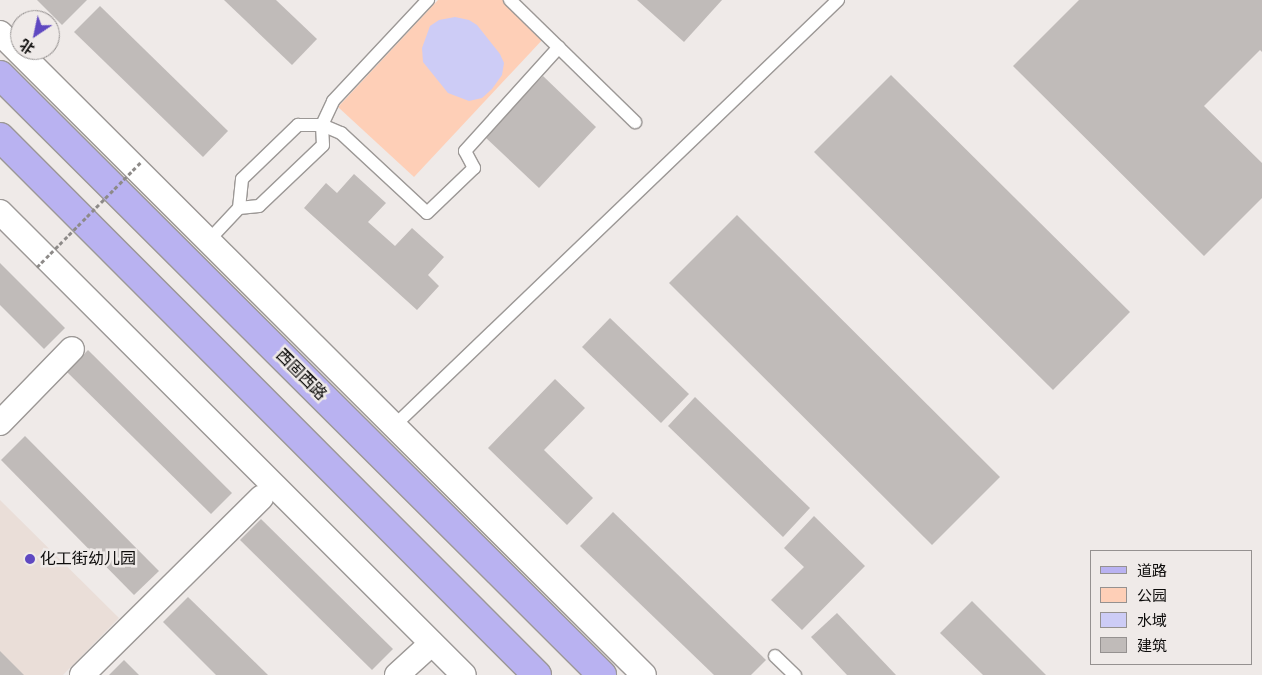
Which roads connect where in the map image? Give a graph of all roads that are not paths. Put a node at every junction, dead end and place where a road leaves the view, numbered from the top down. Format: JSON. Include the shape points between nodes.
{"nodes":[{"id":1,"x":428,"y":0,"type":"edge"},
{"id":2,"x":510,"y":0,"type":"edge"},
{"id":3,"x":838,"y":0,"type":"edge"},
{"id":4,"x":0,"y":33,"type":"edge"},
{"id":5,"x":559,"y":47,"type":"junction"},
{"id":6,"x":0,"y":75,"type":"edge"},
{"id":7,"x":635,"y":122,"type":"dead end"},
{"id":8,"x":322,"y":125,"type":"junction"},
{"id":9,"x":0,"y":137,"type":"edge"},
{"id":10,"x":239,"y":208,"type":"junction"},
{"id":11,"x":0,"y":212,"type":"edge"},
{"id":12,"x":209,"y":240,"type":"junction"},
{"id":13,"x":72,"y":349,"type":"dead end"},
{"id":14,"x":0,"y":423,"type":"edge"},
{"id":15,"x":395,"y":425,"type":"junction"},
{"id":16,"x":261,"y":498,"type":"dead end"},
{"id":17,"x":432,"y":643,"type":"junction"},
{"id":18,"x":775,"y":656,"type":"dead end"},
{"id":19,"x":82,"y":675,"type":"edge"},
{"id":20,"x":397,"y":675,"type":"edge"},
{"id":21,"x":464,"y":675,"type":"edge"},
{"id":22,"x":537,"y":675,"type":"edge"},
{"id":23,"x":602,"y":675,"type":"edge"},
{"id":24,"x":644,"y":675,"type":"edge"},
{"id":25,"x":795,"y":675,"type":"edge"}],
"edges":[{"from":1,"to":8,"type":"lane","via":[[332,101]]},
{"from":2,"to":5,"type":"lane"},
{"from":3,"to":15,"type":"lane"},
{"from":4,"to":12,"type":"street"},
{"from":5,"to":7,"type":"lane"},
{"from":5,"to":8,"type":"lane","via":[[465,151],[474,168],[427,213],[341,133]]},
{"from":6,"to":23,"type":"main road","name":"西固西路"},
{"from":8,"to":10,"type":"lane","via":[[323,145],[259,206]]},
{"from":8,"to":10,"type":"lane","via":[[298,124],[242,179]]},
{"from":9,"to":22,"type":"main road"},
{"from":10,"to":12,"type":"lane"},
{"from":11,"to":17,"type":"street"},
{"from":12,"to":15,"type":"street"},
{"from":13,"to":14,"type":"street"},
{"from":15,"to":24,"type":"street"},
{"from":16,"to":19,"type":"street"},
{"from":17,"to":20,"type":"street"},
{"from":17,"to":21,"type":"street"},
{"from":18,"to":25,"type":"lane"}]}
